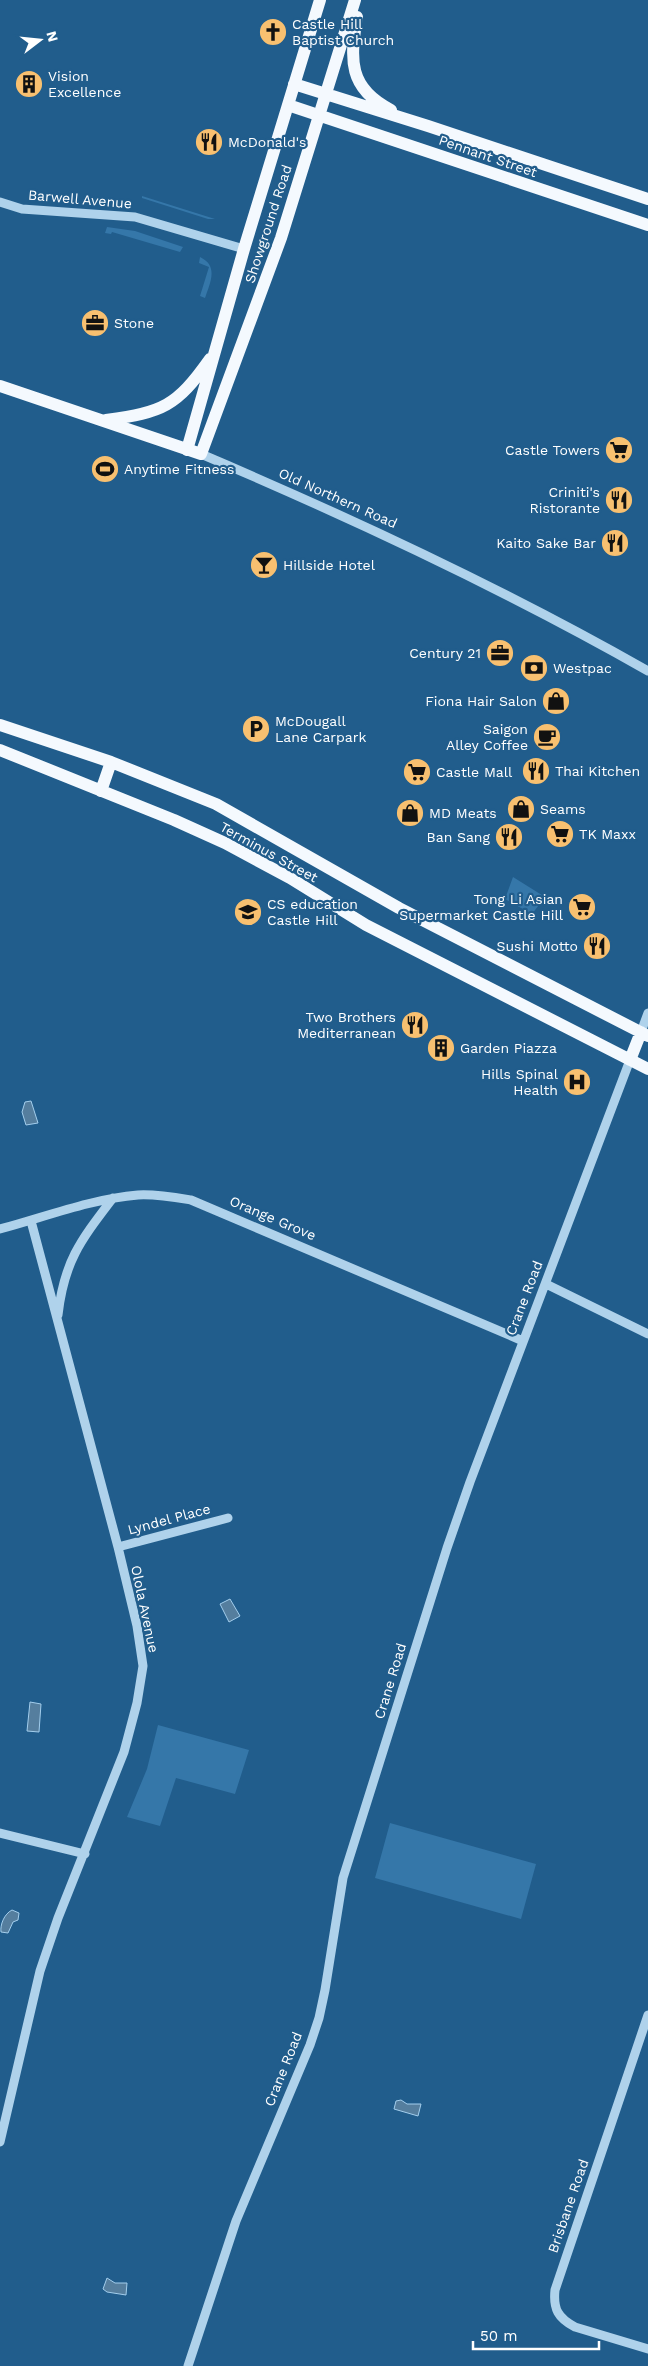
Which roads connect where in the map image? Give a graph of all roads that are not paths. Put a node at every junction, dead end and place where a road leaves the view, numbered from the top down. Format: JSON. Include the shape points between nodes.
{"nodes":[{"id":1,"x":320,"y":0,"type":"edge"},
{"id":2,"x":355,"y":0,"type":"edge"},
{"id":3,"x":360,"y":0,"type":"edge"},
{"id":4,"x":294,"y":84,"type":"junction"},
{"id":5,"x":324,"y":95,"type":"junction"},
{"id":6,"x":288,"y":105,"type":"junction"},
{"id":7,"x":318,"y":115,"type":"junction"},
{"id":8,"x":428,"y":126,"type":"junction"},
{"id":9,"x":648,"y":199,"type":"edge"},
{"id":10,"x":0,"y":202,"type":"edge"},
{"id":11,"x":648,"y":225,"type":"edge"},
{"id":12,"x":244,"y":249,"type":"junction"},
{"id":13,"x":215,"y":351,"type":"junction"},
{"id":14,"x":0,"y":386,"type":"edge"},
{"id":15,"x":102,"y":420,"type":"junction"},
{"id":16,"x":187,"y":450,"type":"junction"},
{"id":17,"x":201,"y":454,"type":"junction"},
{"id":18,"x":648,"y":671,"type":"edge"},
{"id":19,"x":0,"y":725,"type":"edge"},
{"id":20,"x":0,"y":750,"type":"edge"},
{"id":21,"x":111,"y":762,"type":"junction"},
{"id":22,"x":101,"y":791,"type":"junction"},
{"id":23,"x":648,"y":1013,"type":"edge"},
{"id":24,"x":644,"y":1034,"type":"edge"},
{"id":25,"x":630,"y":1060,"type":"junction"},
{"id":26,"x":648,"y":1069,"type":"edge"},
{"id":27,"x":113,"y":1198,"type":"junction"},
{"id":28,"x":30,"y":1221,"type":"junction"},
{"id":29,"x":0,"y":1229,"type":"edge"},
{"id":30,"x":546,"y":1284,"type":"junction"},
{"id":31,"x":57,"y":1321,"type":"junction"},
{"id":32,"x":648,"y":1334,"type":"edge"},
{"id":33,"x":523,"y":1341,"type":"junction"},
{"id":34,"x":228,"y":1518,"type":"dead end"},
{"id":35,"x":118,"y":1547,"type":"junction"},
{"id":36,"x":0,"y":1833,"type":"edge"},
{"id":37,"x":85,"y":1854,"type":"junction"},
{"id":38,"x":648,"y":2015,"type":"edge"},
{"id":39,"x":0,"y":2142,"type":"edge"},
{"id":40,"x":648,"y":2349,"type":"edge"},
{"id":41,"x":188,"y":2366,"type":"edge"}],
"edges":[{"from":1,"to":4,"type":"main road","name":"Showground Road"},
{"from":2,"to":5,"type":"main road","name":"Showground Road"},
{"from":3,"to":8,"type":"main road","via":[[352,50],[357,78],[375,101]]},
{"from":4,"to":5,"type":"main road","name":"Pennant Street"},
{"from":4,"to":6,"type":"main road","name":"Showground Road"},
{"from":5,"to":7,"type":"main road","name":"Showground Road"},
{"from":5,"to":8,"type":"main road","name":"Pennant Street"},
{"from":6,"to":7,"type":"main road","name":"Pennant Street"},
{"from":6,"to":12,"type":"main road","name":"Showground Road"},
{"from":7,"to":11,"type":"main road","name":"Pennant Street"},
{"from":7,"to":17,"type":"main road","name":"Showground Road","via":[[281,238]]},
{"from":8,"to":9,"type":"main road","name":"Pennant Street"},
{"from":10,"to":12,"type":"street","name":"Barwell Avenue","via":[[22,209],[135,217]]},
{"from":12,"to":13,"type":"main road","name":"Showground Road"},
{"from":13,"to":15,"type":"main road","via":[[192,385],[170,404],[150,412]]},
{"from":13,"to":16,"type":"main road","name":"Showground Road"},
{"from":14,"to":15,"type":"main road","name":"Old Northern Road"},
{"from":15,"to":16,"type":"main road","name":"Old Northern Road"},
{"from":16,"to":17,"type":"main road","name":"Old Northern Road"},
{"from":17,"to":18,"type":"street","name":"Old Northern Road","via":[[374,529]]},
{"from":19,"to":21,"type":"main road","name":"Terminus Street"},
{"from":20,"to":22,"type":"main road","name":"Terminus Street"},
{"from":21,"to":22,"type":"main road"},
{"from":21,"to":24,"type":"main road","name":"Terminus Street","via":[[216,804],[399,908]]},
{"from":22,"to":25,"type":"main road","name":"Terminus Street","via":[[243,852],[366,925]]},
{"from":23,"to":24,"type":"street","name":"Crane Road"},
{"from":24,"to":25,"type":"main road","name":"Crane Road"},
{"from":25,"to":26,"type":"main road","name":"Terminus Street"},
{"from":25,"to":30,"type":"street","name":"Crane Road"},
{"from":27,"to":28,"type":"street","name":"Orange Grove"},
{"from":27,"to":31,"type":"street","via":[[75,1251],[65,1274]]},
{"from":27,"to":33,"type":"street","name":"Orange Grove","via":[[138,1195],[191,1200]]},
{"from":28,"to":29,"type":"street","name":"Orange Grove"},
{"from":28,"to":31,"type":"street","name":"Olola Avenue"},
{"from":30,"to":32,"type":"street"},
{"from":30,"to":33,"type":"street","name":"Crane Road"},
{"from":31,"to":35,"type":"street","name":"Olola Avenue"},
{"from":33,"to":41,"type":"street","name":"Crane Road","via":[[470,1482],[352,1847],[336,1914],[319,2018],[236,2221]]},
{"from":34,"to":35,"type":"street","name":"Lyndel Place"},
{"from":35,"to":37,"type":"street","name":"Olola Avenue","via":[[143,1666],[124,1752]]},
{"from":36,"to":37,"type":"street"},
{"from":37,"to":39,"type":"street","name":"Olola Avenue","via":[[40,1971]]},
{"from":38,"to":40,"type":"street","name":"Brisbane Road","via":[[555,2290],[554,2302],[557,2314],[564,2322]]}]}
